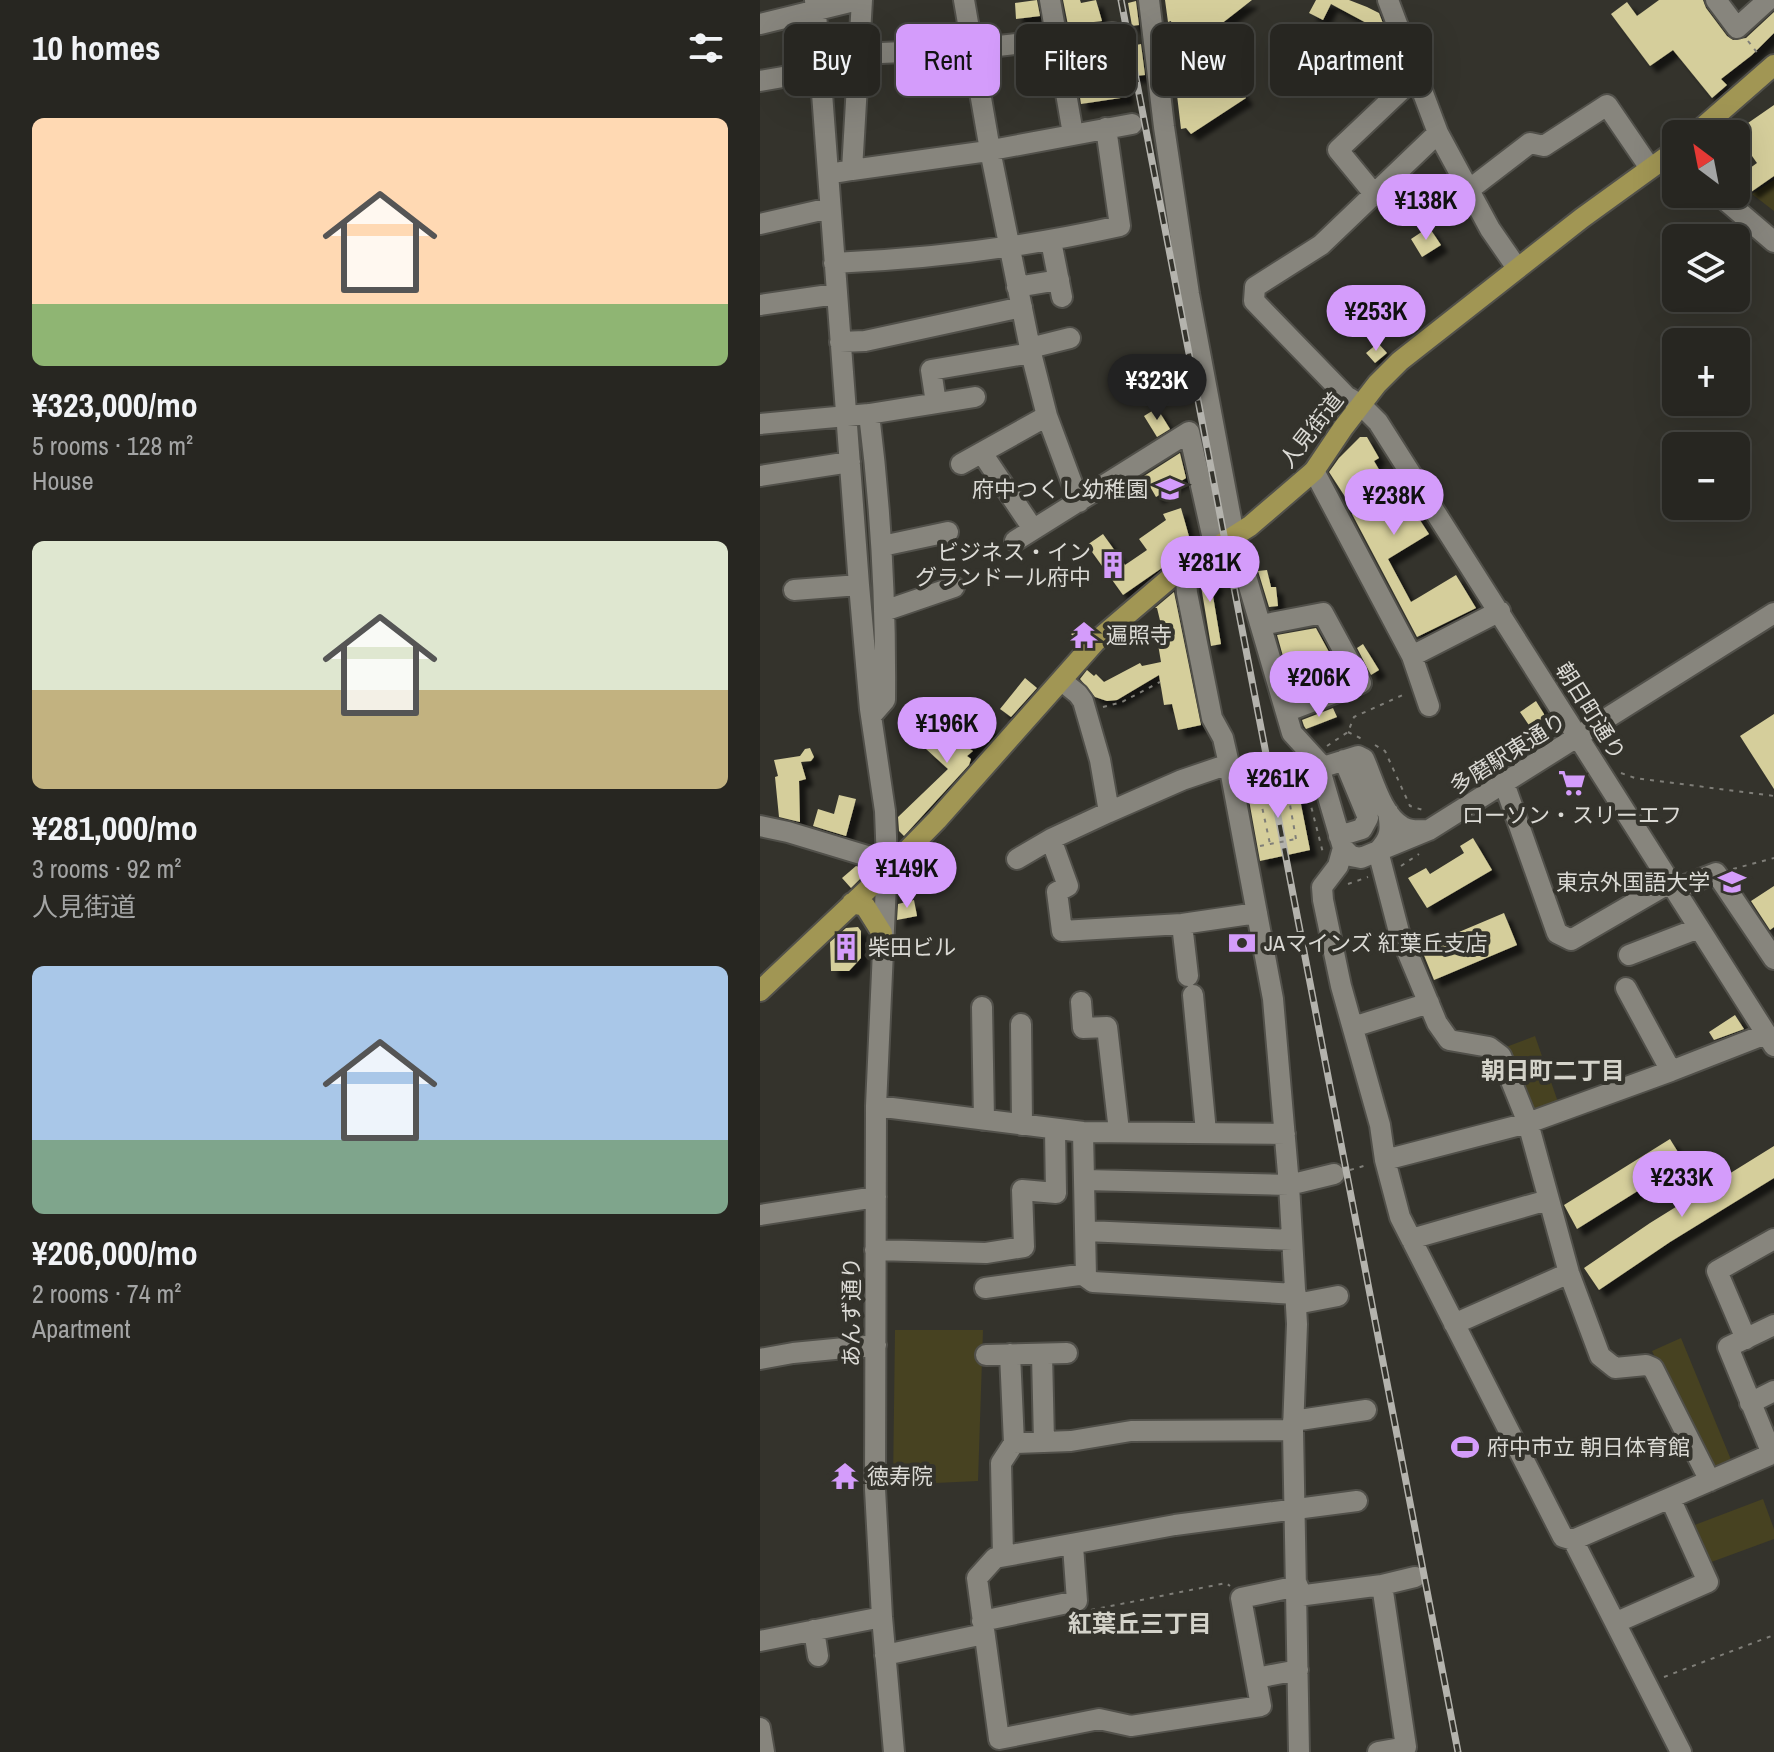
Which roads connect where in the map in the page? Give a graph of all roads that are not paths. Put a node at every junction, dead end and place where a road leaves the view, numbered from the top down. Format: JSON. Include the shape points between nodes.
{"nodes":[{"id":1,"x":860,"y":0,"type":"edge"},
{"id":2,"x":964,"y":0,"type":"edge"},
{"id":3,"x":1050,"y":0,"type":"edge"},
{"id":4,"x":1149,"y":0,"type":"edge"},
{"id":5,"x":1388,"y":0,"type":"edge"},
{"id":6,"x":1716,"y":0,"type":"edge"},
{"id":7,"x":1768,"y":0,"type":"edge"},
{"id":8,"x":816,"y":5,"type":"edge"},
{"id":9,"x":760,"y":24,"type":"edge"},
{"id":10,"x":857,"y":24,"type":"edge"},
{"id":11,"x":968,"y":24,"type":"edge"},
{"id":12,"x":1053,"y":24,"type":"edge"},
{"id":13,"x":1396,"y":24,"type":"edge"},
{"id":14,"x":1772,"y":71,"type":"edge"},
{"id":15,"x":784,"y":77,"type":"edge"},
{"id":16,"x":760,"y":81,"type":"edge"},
{"id":17,"x":822,"y":96,"type":"edge"},
{"id":18,"x":853,"y":96,"type":"edge"},
{"id":19,"x":980,"y":96,"type":"edge"},
{"id":20,"x":1066,"y":96,"type":"edge"},
{"id":21,"x":1395,"y":96,"type":"edge"},
{"id":22,"x":1423,"y":96,"type":"edge"},
{"id":23,"x":1712,"y":120,"type":"edge"},
{"id":24,"x":1132,"y":124,"type":"dead end"},
{"id":25,"x":1106,"y":128,"type":"junction"},
{"id":26,"x":1438,"y":133,"type":"junction"},
{"id":27,"x":1073,"y":134,"type":"junction"},
{"id":28,"x":990,"y":150,"type":"junction"},
{"id":29,"x":1662,"y":161,"type":"edge"},
{"id":30,"x":1650,"y":168,"type":"junction"},
{"id":31,"x":852,"y":170,"type":"junction"},
{"id":32,"x":828,"y":174,"type":"junction"},
{"id":33,"x":1470,"y":189,"type":"junction"},
{"id":34,"x":1375,"y":195,"type":"junction"},
{"id":35,"x":830,"y":208,"type":"junction"},
{"id":36,"x":1734,"y":208,"type":"edge"},
{"id":37,"x":760,"y":224,"type":"edge"},
{"id":38,"x":1051,"y":241,"type":"junction"},
{"id":39,"x":1774,"y":242,"type":"edge"},
{"id":40,"x":1011,"y":247,"type":"junction"},
{"id":41,"x":834,"y":263,"type":"junction"},
{"id":42,"x":1517,"y":268,"type":"junction"},
{"id":43,"x":1017,"y":287,"type":"junction"},
{"id":44,"x":836,"y":294,"type":"junction"},
{"id":45,"x":760,"y":305,"type":"edge"},
{"id":46,"x":1022,"y":307,"type":"junction"},
{"id":47,"x":1070,"y":338,"type":"dead end"},
{"id":48,"x":840,"y":342,"type":"junction"},
{"id":49,"x":1031,"y":350,"type":"junction"},
{"id":50,"x":975,"y":397,"type":"dead end"},
{"id":51,"x":936,"y":403,"type":"junction"},
{"id":52,"x":1361,"y":405,"type":"junction"},
{"id":53,"x":869,"y":414,"type":"junction"},
{"id":54,"x":846,"y":415,"type":"junction"},
{"id":55,"x":1047,"y":416,"type":"junction"},
{"id":56,"x":760,"y":424,"type":"edge"},
{"id":57,"x":982,"y":453,"type":"junction"},
{"id":58,"x":850,"y":462,"type":"junction"},
{"id":59,"x":961,"y":464,"type":"dead end"},
{"id":60,"x":1314,"y":471,"type":"junction"},
{"id":61,"x":760,"y":476,"type":"edge"},
{"id":62,"x":1079,"y":502,"type":"junction"},
{"id":63,"x":1033,"y":529,"type":"junction"},
{"id":64,"x":948,"y":532,"type":"dead end"},
{"id":65,"x":1234,"y":535,"type":"junction"},
{"id":66,"x":1015,"y":541,"type":"dead end"},
{"id":67,"x":882,"y":546,"type":"junction"},
{"id":68,"x":1215,"y":548,"type":"junction"},
{"id":69,"x":1185,"y":566,"type":"junction"},
{"id":70,"x":859,"y":585,"type":"junction"},
{"id":71,"x":954,"y":587,"type":"dead end"},
{"id":72,"x":794,"y":590,"type":"dead end"},
{"id":73,"x":884,"y":611,"type":"junction"},
{"id":74,"x":1500,"y":611,"type":"junction"},
{"id":75,"x":1774,"y":613,"type":"edge"},
{"id":76,"x":1261,"y":625,"type":"junction"},
{"id":77,"x":1412,"y":656,"type":"junction"},
{"id":78,"x":1062,"y":681,"type":"junction"},
{"id":79,"x":1429,"y":706,"type":"dead end"},
{"id":80,"x":1288,"y":711,"type":"junction"},
{"id":81,"x":871,"y":716,"type":"junction"},
{"id":82,"x":1579,"y":736,"type":"junction"},
{"id":83,"x":1344,"y":760,"type":"junction"},
{"id":84,"x":1229,"y":764,"type":"junction"},
{"id":85,"x":1323,"y":767,"type":"junction"},
{"id":86,"x":1504,"y":783,"type":"junction"},
{"id":87,"x":1109,"y":812,"type":"junction"},
{"id":88,"x":1388,"y":812,"type":"junction"},
{"id":89,"x":760,"y":826,"type":"edge"},
{"id":90,"x":1429,"y":830,"type":"junction"},
{"id":91,"x":1051,"y":839,"type":"junction"},
{"id":92,"x":1355,"y":848,"type":"junction"},
{"id":93,"x":1017,"y":859,"type":"dead end"},
{"id":94,"x":887,"y":867,"type":"junction"},
{"id":95,"x":1673,"y":886,"type":"junction"},
{"id":96,"x":852,"y":903,"type":"junction"},
{"id":97,"x":1257,"y":913,"type":"junction"},
{"id":98,"x":1182,"y":924,"type":"junction"},
{"id":99,"x":1699,"y":928,"type":"junction"},
{"id":100,"x":882,"y":933,"type":"junction"},
{"id":101,"x":1629,"y":955,"type":"dead end"},
{"id":102,"x":1774,"y":959,"type":"edge"},
{"id":103,"x":1626,"y":988,"type":"dead end"},
{"id":104,"x":760,"y":991,"type":"edge"},
{"id":105,"x":1081,"y":1002,"type":"dead end"},
{"id":106,"x":1429,"y":1003,"type":"junction"},
{"id":107,"x":982,"y":1007,"type":"dead end"},
{"id":108,"x":1021,"y":1024,"type":"dead end"},
{"id":109,"x":1353,"y":1027,"type":"junction"},
{"id":110,"x":1770,"y":1040,"type":"edge"},
{"id":111,"x":1671,"y":1071,"type":"junction"},
{"id":112,"x":876,"y":1106,"type":"junction"},
{"id":113,"x":984,"y":1120,"type":"junction"},
{"id":114,"x":1528,"y":1123,"type":"junction"},
{"id":115,"x":1022,"y":1125,"type":"junction"},
{"id":116,"x":1055,"y":1130,"type":"junction"},
{"id":117,"x":1119,"y":1131,"type":"junction"},
{"id":118,"x":1083,"y":1132,"type":"junction"},
{"id":119,"x":1206,"y":1132,"type":"junction"},
{"id":120,"x":1285,"y":1134,"type":"junction"},
{"id":121,"x":1385,"y":1160,"type":"junction"},
{"id":122,"x":1334,"y":1174,"type":"road end"},
{"id":123,"x":1085,"y":1180,"type":"junction"},
{"id":124,"x":1289,"y":1185,"type":"junction"},
{"id":125,"x":876,"y":1197,"type":"junction"},
{"id":126,"x":1548,"y":1200,"type":"junction"},
{"id":127,"x":760,"y":1215,"type":"edge"},
{"id":128,"x":1086,"y":1231,"type":"junction"},
{"id":129,"x":1411,"y":1239,"type":"junction"},
{"id":130,"x":1774,"y":1239,"type":"edge"},
{"id":131,"x":1292,"y":1240,"type":"junction"},
{"id":132,"x":875,"y":1250,"type":"junction"},
{"id":133,"x":1569,"y":1273,"type":"junction"},
{"id":134,"x":1086,"y":1274,"type":"junction"},
{"id":135,"x":985,"y":1288,"type":"dead end"},
{"id":136,"x":1338,"y":1296,"type":"dead end"},
{"id":137,"x":1296,"y":1299,"type":"junction"},
{"id":138,"x":1454,"y":1324,"type":"junction"},
{"id":139,"x":1774,"y":1325,"type":"edge"},
{"id":140,"x":1746,"y":1339,"type":"junction"},
{"id":141,"x":876,"y":1345,"type":"junction"},
{"id":142,"x":1067,"y":1353,"type":"dead end"},
{"id":143,"x":1010,"y":1354,"type":"junction"},
{"id":144,"x":1042,"y":1354,"type":"junction"},
{"id":145,"x":986,"y":1355,"type":"dead end"},
{"id":146,"x":760,"y":1359,"type":"edge"},
{"id":147,"x":1774,"y":1391,"type":"edge"},
{"id":148,"x":1750,"y":1403,"type":"junction"},
{"id":149,"x":1366,"y":1410,"type":"dead end"},
{"id":150,"x":1293,"y":1426,"type":"junction"},
{"id":151,"x":1044,"y":1442,"type":"junction"},
{"id":152,"x":1014,"y":1443,"type":"junction"},
{"id":153,"x":1773,"y":1454,"type":"edge"},
{"id":154,"x":1710,"y":1481,"type":"junction"},
{"id":155,"x":1670,"y":1498,"type":"junction"},
{"id":156,"x":1357,"y":1501,"type":"dead end"},
{"id":157,"x":1294,"y":1510,"type":"junction"},
{"id":158,"x":1573,"y":1540,"type":"junction"},
{"id":159,"x":1073,"y":1546,"type":"junction"},
{"id":160,"x":1003,"y":1556,"type":"junction"},
{"id":161,"x":1415,"y":1577,"type":"dead end"},
{"id":162,"x":1382,"y":1585,"type":"junction"},
{"id":163,"x":1298,"y":1591,"type":"junction"},
{"id":164,"x":882,"y":1617,"type":"junction"},
{"id":165,"x":1617,"y":1622,"type":"junction"},
{"id":166,"x":983,"y":1628,"type":"junction"},
{"id":167,"x":814,"y":1630,"type":"junction"},
{"id":168,"x":760,"y":1641,"type":"edge"},
{"id":169,"x":885,"y":1655,"type":"junction"},
{"id":170,"x":818,"y":1656,"type":"dead end"},
{"id":171,"x":1298,"y":1670,"type":"junction"},
{"id":172,"x":1256,"y":1678,"type":"junction"},
{"id":173,"x":760,"y":1728,"type":"edge"},
{"id":174,"x":764,"y":1752,"type":"edge"},
{"id":175,"x":894,"y":1752,"type":"edge"},
{"id":176,"x":1299,"y":1752,"type":"edge"},
{"id":177,"x":1378,"y":1752,"type":"edge"},
{"id":178,"x":1681,"y":1752,"type":"edge"}],
"edges":[{"from":1,"to":8,"type":"street"},
{"from":1,"to":10,"type":"street"},
{"from":2,"to":11,"type":"street"},
{"from":3,"to":12,"type":"street"},
{"from":4,"to":65,"type":"street","via":[[1189,294]]},
{"from":5,"to":13,"type":"street"},
{"from":6,"to":7,"type":"street","via":[[1737,28]]},
{"from":8,"to":9,"type":"street"},
{"from":14,"to":23,"type":"main road"},
{"from":15,"to":16,"type":"street"},
{"from":17,"to":32,"type":"street","name":"あんず通り"},
{"from":18,"to":31,"type":"street"},
{"from":19,"to":28,"type":"street"},
{"from":20,"to":27,"type":"street"},
{"from":21,"to":34,"type":"street","via":[[1338,150]]},
{"from":22,"to":26,"type":"street"},
{"from":24,"to":25,"type":"street"},
{"from":25,"to":27,"type":"street"},
{"from":25,"to":38,"type":"street","via":[[1120,226]]},
{"from":26,"to":33,"type":"street"},
{"from":26,"to":34,"type":"street"},
{"from":27,"to":28,"type":"street"},
{"from":28,"to":31,"type":"street"},
{"from":28,"to":40,"type":"street"},
{"from":29,"to":30,"type":"main road","name":"人見街道"},
{"from":30,"to":33,"type":"street","via":[[1607,105],[1544,146],[1530,143]]},
{"from":30,"to":42,"type":"main road","name":"人見街道"},
{"from":31,"to":32,"type":"street"},
{"from":32,"to":35,"type":"street","name":"あんず通り"},
{"from":33,"to":42,"type":"street"},
{"from":34,"to":52,"type":"street","name":"朝日町通り","via":[[1315,250],[1255,287],[1254,301],[1346,396]]},
{"from":35,"to":37,"type":"street"},
{"from":35,"to":41,"type":"street","name":"あんず通り"},
{"from":36,"to":39,"type":"street"},
{"from":38,"to":40,"type":"street"},
{"from":38,"to":43,"type":"street","via":[[1060,288]]},
{"from":40,"to":41,"type":"street"},
{"from":40,"to":43,"type":"street"},
{"from":41,"to":44,"type":"street","name":"あんず通り"},
{"from":42,"to":52,"type":"main road","name":"人見街道","via":[[1400,361]]},
{"from":43,"to":46,"type":"street"},
{"from":44,"to":45,"type":"street"},
{"from":44,"to":48,"type":"street","name":"あんず通り"},
{"from":46,"to":48,"type":"street"},
{"from":46,"to":49,"type":"street"},
{"from":47,"to":49,"type":"street"},
{"from":48,"to":54,"type":"street","name":"あんず通り"},
{"from":49,"to":51,"type":"street","via":[[931,370]]},
{"from":49,"to":55,"type":"street"},
{"from":50,"to":51,"type":"street"},
{"from":51,"to":53,"type":"street"},
{"from":52,"to":60,"type":"main road","name":"人見街道"},
{"from":52,"to":74,"type":"street","name":"朝日町通り","via":[[1378,422]]},
{"from":53,"to":54,"type":"street"},
{"from":53,"to":67,"type":"street"},
{"from":54,"to":56,"type":"street"},
{"from":54,"to":58,"type":"street","name":"あんず通り"},
{"from":55,"to":57,"type":"street"},
{"from":55,"to":62,"type":"street"},
{"from":57,"to":59,"type":"street"},
{"from":57,"to":63,"type":"street"},
{"from":58,"to":61,"type":"street"},
{"from":58,"to":70,"type":"street","name":"あんず通り"},
{"from":60,"to":65,"type":"main road","name":"人見街道"},
{"from":60,"to":77,"type":"street"},
{"from":62,"to":63,"type":"street"},
{"from":62,"to":68,"type":"street","via":[[1189,432]]},
{"from":63,"to":66,"type":"street"},
{"from":64,"to":67,"type":"street"},
{"from":65,"to":68,"type":"main road","name":"人見街道"},
{"from":65,"to":76,"type":"street"},
{"from":67,"to":73,"type":"street"},
{"from":68,"to":69,"type":"main road","name":"人見街道"},
{"from":69,"to":78,"type":"main road","name":"人見街道","via":[[1095,642]]},
{"from":69,"to":84,"type":"street","via":[[1212,718]]},
{"from":70,"to":72,"type":"street"},
{"from":70,"to":81,"type":"street","name":"あんず通り"},
{"from":71,"to":73,"type":"street"},
{"from":73,"to":81,"type":"street","via":[[885,700]]},
{"from":74,"to":77,"type":"street"},
{"from":74,"to":82,"type":"street","name":"朝日町通り"},
{"from":75,"to":82,"type":"street","name":"多磨駅東通り"},
{"from":76,"to":80,"type":"street"},
{"from":76,"to":80,"type":"street","via":[[1323,613],[1361,683]]},
{"from":77,"to":79,"type":"street"},
{"from":78,"to":87,"type":"street","via":[[1083,701]]},
{"from":78,"to":94,"type":"main road","name":"人見街道"},
{"from":80,"to":85,"type":"street","via":[[1292,733]]},
{"from":81,"to":94,"type":"street","name":"あんず通り"},
{"from":82,"to":86,"type":"street","name":"多磨駅東通り"},
{"from":82,"to":95,"type":"street","name":"朝日町通り"},
{"from":83,"to":85,"type":"street"},
{"from":83,"to":88,"type":"street","via":[[1364,759]]},
{"from":83,"to":92,"type":"street","via":[[1368,818]]},
{"from":84,"to":87,"type":"street"},
{"from":84,"to":97,"type":"street"},
{"from":85,"to":92,"type":"street","via":[[1321,773]]},
{"from":86,"to":90,"type":"street","name":"多磨駅東通り"},
{"from":86,"to":95,"type":"street","via":[[1557,933],[1571,940]]},
{"from":87,"to":91,"type":"street"},
{"from":88,"to":90,"type":"street","via":[[1405,829]]},
{"from":88,"to":92,"type":"street","via":[[1389,837]]},
{"from":89,"to":94,"type":"street"},
{"from":90,"to":92,"type":"street","name":"多磨駅東通り"},
{"from":91,"to":93,"type":"street"},
{"from":91,"to":98,"type":"street","via":[[1068,886],[1057,892],[1062,931]]},
{"from":92,"to":106,"type":"street","via":[[1384,872],[1399,932]]},
{"from":92,"to":109,"type":"street","via":[[1337,880],[1322,887]]},
{"from":94,"to":96,"type":"main road","name":"人見街道"},
{"from":94,"to":100,"type":"street","name":"あんず通り"},
{"from":95,"to":99,"type":"street","name":"朝日町通り"},
{"from":95,"to":102,"type":"street","via":[[1716,873]]},
{"from":96,"to":100,"type":"main road","via":[[865,906]]},
{"from":96,"to":104,"type":"main road","name":"人見街道"},
{"from":97,"to":98,"type":"street"},
{"from":97,"to":120,"type":"street","via":[[1273,999]]},
{"from":98,"to":119,"type":"street"},
{"from":99,"to":101,"type":"street"},
{"from":99,"to":110,"type":"street","name":"朝日町通り"},
{"from":100,"to":112,"type":"street","name":"あんず通り"},
{"from":103,"to":111,"type":"street"},
{"from":105,"to":117,"type":"street","via":[[1083,1028],[1107,1027]]},
{"from":106,"to":109,"type":"street"},
{"from":106,"to":114,"type":"street","via":[[1449,1040],[1489,1047],[1501,1056]]},
{"from":107,"to":113,"type":"street"},
{"from":108,"to":115,"type":"street"},
{"from":109,"to":121,"type":"street"},
{"from":110,"to":111,"type":"street"},
{"from":111,"to":114,"type":"street"},
{"from":112,"to":113,"type":"street"},
{"from":112,"to":125,"type":"street","name":"あんず通り"},
{"from":113,"to":115,"type":"street"},
{"from":114,"to":121,"type":"street"},
{"from":114,"to":126,"type":"street"},
{"from":115,"to":116,"type":"street"},
{"from":116,"to":118,"type":"street"},
{"from":116,"to":132,"type":"street","via":[[1056,1193],[1022,1190],[1024,1247],[986,1253]]},
{"from":117,"to":118,"type":"street"},
{"from":117,"to":119,"type":"street"},
{"from":118,"to":123,"type":"street"},
{"from":119,"to":120,"type":"street"},
{"from":120,"to":124,"type":"street"},
{"from":121,"to":129,"type":"street"},
{"from":122,"to":124,"type":"street"},
{"from":123,"to":124,"type":"street"},
{"from":123,"to":128,"type":"street"},
{"from":124,"to":131,"type":"street"},
{"from":125,"to":127,"type":"street"},
{"from":125,"to":132,"type":"street","name":"あんず通り"},
{"from":126,"to":129,"type":"street"},
{"from":126,"to":133,"type":"street"},
{"from":128,"to":131,"type":"street"},
{"from":128,"to":134,"type":"street"},
{"from":129,"to":138,"type":"street"},
{"from":130,"to":140,"type":"street","via":[[1717,1271]]},
{"from":131,"to":137,"type":"street"},
{"from":132,"to":141,"type":"street","name":"あんず通り"},
{"from":133,"to":138,"type":"street"},
{"from":133,"to":154,"type":"street","via":[[1600,1356],[1615,1368],[1653,1368]]},
{"from":134,"to":135,"type":"street"},
{"from":134,"to":137,"type":"street","via":[[1093,1282]]},
{"from":136,"to":137,"type":"street"},
{"from":137,"to":150,"type":"street"},
{"from":138,"to":158,"type":"street","via":[[1563,1537]]},
{"from":139,"to":140,"type":"street"},
{"from":140,"to":148,"type":"street","via":[[1728,1347]]},
{"from":141,"to":146,"type":"street"},
{"from":141,"to":164,"type":"street","name":"あんず通り","via":[[875,1489]]},
{"from":142,"to":144,"type":"street"},
{"from":143,"to":144,"type":"street"},
{"from":143,"to":145,"type":"street"},
{"from":143,"to":152,"type":"street"},
{"from":144,"to":151,"type":"street"},
{"from":147,"to":148,"type":"street"},
{"from":148,"to":153,"type":"street"},
{"from":149,"to":150,"type":"street"},
{"from":150,"to":151,"type":"street","via":[[1131,1431]]},
{"from":150,"to":157,"type":"street"},
{"from":151,"to":152,"type":"street"},
{"from":152,"to":160,"type":"street","via":[[1001,1463]]},
{"from":153,"to":154,"type":"street"},
{"from":154,"to":155,"type":"street"},
{"from":155,"to":158,"type":"street"},
{"from":155,"to":165,"type":"street","via":[[1708,1582]]},
{"from":156,"to":157,"type":"street"},
{"from":157,"to":159,"type":"street","via":[[1175,1525]]},
{"from":157,"to":163,"type":"street"},
{"from":158,"to":165,"type":"street"},
{"from":159,"to":160,"type":"street"},
{"from":159,"to":166,"type":"street","via":[[1077,1601]]},
{"from":160,"to":166,"type":"street","via":[[977,1578]]},
{"from":161,"to":162,"type":"street"},
{"from":162,"to":163,"type":"street"},
{"from":162,"to":177,"type":"street","via":[[1406,1747]]},
{"from":163,"to":171,"type":"street"},
{"from":163,"to":172,"type":"street","via":[[1241,1598]]},
{"from":164,"to":167,"type":"street"},
{"from":164,"to":169,"type":"street","name":"あんず通り"},
{"from":165,"to":178,"type":"street"},
{"from":166,"to":169,"type":"street"},
{"from":166,"to":172,"type":"street","via":[[999,1739],[1099,1719],[1131,1726],[1261,1706]]},
{"from":167,"to":168,"type":"street"},
{"from":167,"to":170,"type":"street"},
{"from":169,"to":175,"type":"street","name":"あんず通り"},
{"from":171,"to":172,"type":"street"},
{"from":171,"to":176,"type":"street"},
{"from":173,"to":174,"type":"street"}]}
